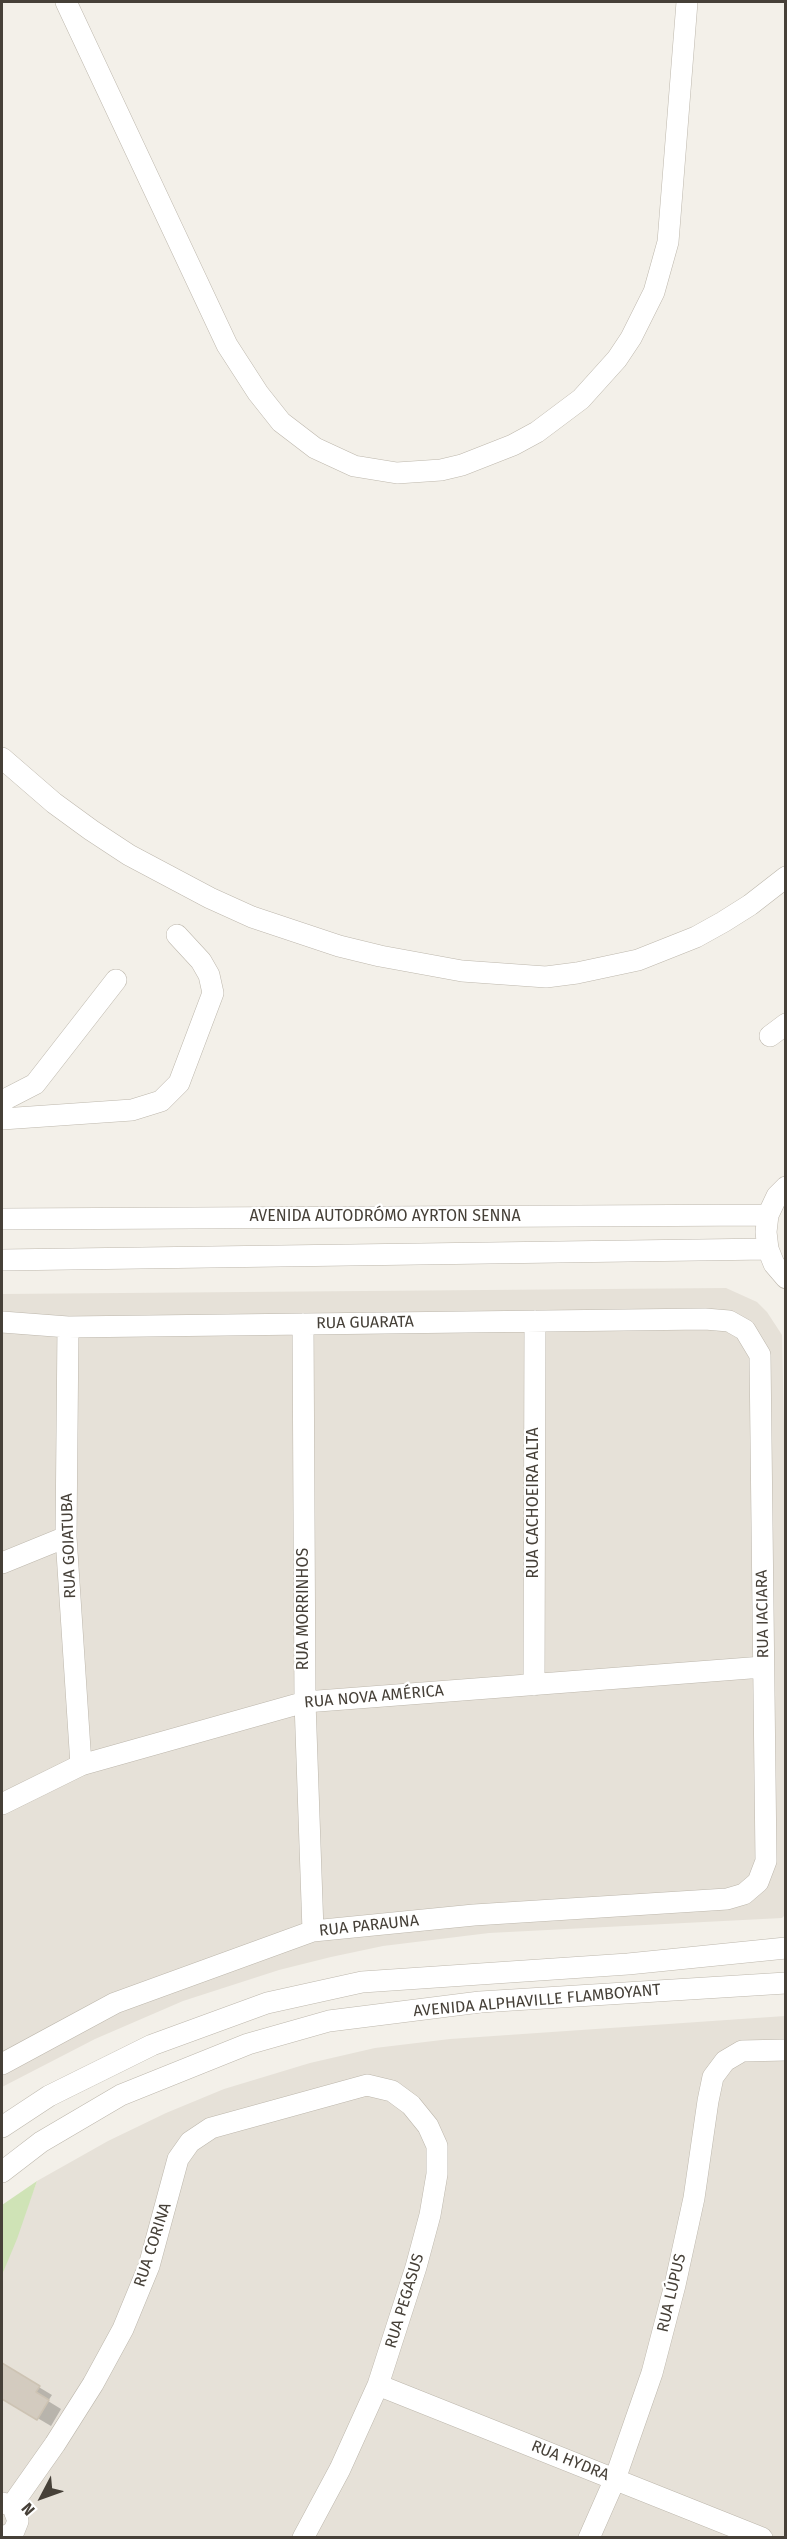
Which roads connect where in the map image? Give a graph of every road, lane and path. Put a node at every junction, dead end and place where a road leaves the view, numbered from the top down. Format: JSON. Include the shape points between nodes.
{"nodes":[{"id":1,"x":66,"y":2,"type":"edge"},
{"id":2,"x":687,"y":2,"type":"edge"},
{"id":3,"x":2,"y":758,"type":"edge"},
{"id":4,"x":786,"y":877,"type":"edge"},
{"id":5,"x":177,"y":935,"type":"dead end"},
{"id":6,"x":116,"y":980,"type":"dead end"},
{"id":7,"x":2,"y":1101,"type":"edge"},
{"id":8,"x":2,"y":1119,"type":"edge"},
{"id":9,"x":786,"y":1187,"type":"edge"},
{"id":10,"x":768,"y":1215,"type":"junction"},
{"id":11,"x":2,"y":1219,"type":"edge"},
{"id":12,"x":768,"y":1248,"type":"junction"},
{"id":13,"x":2,"y":1260,"type":"edge"},
{"id":14,"x":786,"y":1278,"type":"edge"},
{"id":15,"x":535,"y":1321,"type":"junction"},
{"id":16,"x":729,"y":1321,"type":"joint"},
{"id":17,"x":2,"y":1322,"type":"edge"},
{"id":18,"x":303,"y":1324,"type":"junction"},
{"id":19,"x":68,"y":1327,"type":"junction"},
{"id":20,"x":66,"y":1537,"type":"junction"},
{"id":21,"x":2,"y":1563,"type":"edge"},
{"id":22,"x":763,"y":1667,"type":"junction"},
{"id":23,"x":534,"y":1685,"type":"junction"},
{"id":24,"x":305,"y":1702,"type":"junction"},
{"id":25,"x":81,"y":1765,"type":"junction"},
{"id":26,"x":2,"y":1804,"type":"edge"},
{"id":27,"x":727,"y":1899,"type":"joint"},
{"id":28,"x":313,"y":1931,"type":"junction"},
{"id":29,"x":786,"y":1948,"type":"edge"},
{"id":30,"x":628,"y":1964,"type":"junction"},
{"id":31,"x":786,"y":1983,"type":"edge"},
{"id":32,"x":631,"y":1993,"type":"junction"},
{"id":33,"x":786,"y":2050,"type":"edge"},
{"id":34,"x":2,"y":2064,"type":"edge"},
{"id":35,"x":367,"y":2085,"type":"joint"},
{"id":36,"x":2,"y":2127,"type":"edge"},
{"id":37,"x":2,"y":2172,"type":"edge"},
{"id":38,"x":378,"y":2385,"type":"junction"},
{"id":39,"x":615,"y":2479,"type":"junction"},
{"id":40,"x":7,"y":2504,"type":"edge"},
{"id":41,"x":13,"y":2535,"type":"edge"},
{"id":42,"x":303,"y":2538,"type":"edge"},
{"id":43,"x":589,"y":2538,"type":"edge"},
{"id":44,"x":762,"y":2538,"type":"edge"}],
"edges":[{"from":1,"to":2,"type":"street","via":[[227,345],[258,393],[281,422],[315,448],[354,466],[397,473],[462,465],[537,432],[581,399],[631,338],[654,292],[668,242]]},
{"from":3,"to":4,"type":"street","via":[[91,830],[210,898],[252,917],[339,946],[452,969],[546,977],[638,960],[723,922]]},
{"from":5,"to":8,"type":"street","via":[[201,961],[213,993],[179,1083],[161,1101],[132,1110]]},
{"from":6,"to":7,"type":"street","via":[[35,1084]]},
{"from":9,"to":10,"type":"street"},
{"from":10,"to":11,"type":"street","name":"AVENIDA AUTODRÓMO AYRTON SENNA"},
{"from":10,"to":12,"type":"street"},
{"from":12,"to":13,"type":"street"},
{"from":12,"to":14,"type":"street","via":[[774,1264]]},
{"from":15,"to":16,"type":"street","name":"RUA GUARATA"},
{"from":15,"to":18,"type":"street","name":"RUA GUARATA"},
{"from":15,"to":23,"type":"street","name":"RUA CACHOEIRA ALTA"},
{"from":16,"to":22,"type":"street","name":"RUA IACIARA","via":[[745,1330],[760,1355]]},
{"from":17,"to":19,"type":"street","name":"RUA GUARATA"},
{"from":18,"to":19,"type":"street","name":"RUA GUARATA"},
{"from":18,"to":24,"type":"street","name":"RUA MORRINHOS"},
{"from":19,"to":20,"type":"street","name":"RUA GOIATUBA"},
{"from":20,"to":21,"type":"street"},
{"from":20,"to":25,"type":"street","name":"RUA GOIATUBA"},
{"from":22,"to":23,"type":"street","name":"RUA NOVA AMÉRICA"},
{"from":22,"to":27,"type":"street","name":"RUA IACIARA","via":[[766,1861],[758,1882],[744,1894]]},
{"from":23,"to":24,"type":"street","name":"RUA NOVA AMÉRICA"},
{"from":24,"to":25,"type":"street","name":"RUA NOVA AMÉRICA"},
{"from":24,"to":28,"type":"street","name":"RUA MORRINHOS"},
{"from":25,"to":26,"type":"street","name":"RUA NOVA AMÉRICA"},
{"from":27,"to":28,"type":"street","name":"RUA PARAUNA","via":[[474,1915]]},
{"from":28,"to":34,"type":"street","name":"RUA PARAUNA","via":[[115,2002]]},
{"from":29,"to":30,"type":"street","name":"AVENIDA ALPHAVILLE FLAMBOYANT"},
{"from":30,"to":32,"type":"street"},
{"from":30,"to":36,"type":"street","name":"AVENIDA ALPHAVILLE FLAMBOYANT","via":[[362,1982],[267,2002],[152,2045],[49,2096]]},
{"from":31,"to":32,"type":"street","name":"AVENIDA ALPHAVILLE FLAMBOYANT"},
{"from":32,"to":37,"type":"street","name":"AVENIDA ALPHAVILLE FLAMBOYANT","via":[[480,2002],[329,2021],[248,2044],[121,2095],[41,2142]]},
{"from":33,"to":39,"type":"street","name":"RUA LÚPUS","via":[[742,2052],[725,2061],[713,2077],[694,2198],[675,2285],[652,2373]]},
{"from":35,"to":38,"type":"street","name":"RUA PEGASUS","via":[[392,2091],[411,2105],[429,2126],[437,2146],[430,2216]]},
{"from":35,"to":40,"type":"street","name":"RUA CORINA","via":[[211,2128],[190,2142],[178,2159],[149,2266],[123,2329],[87,2394]]},
{"from":38,"to":39,"type":"street","name":"RUA HYDRA"},
{"from":38,"to":42,"type":"street","name":"RUA PEGASUS"},
{"from":39,"to":43,"type":"street","name":"RUA LÚPUS"},
{"from":39,"to":44,"type":"street","name":"RUA HYDRA"},
{"from":40,"to":41,"type":"street","via":[[18,2520]]}]}
